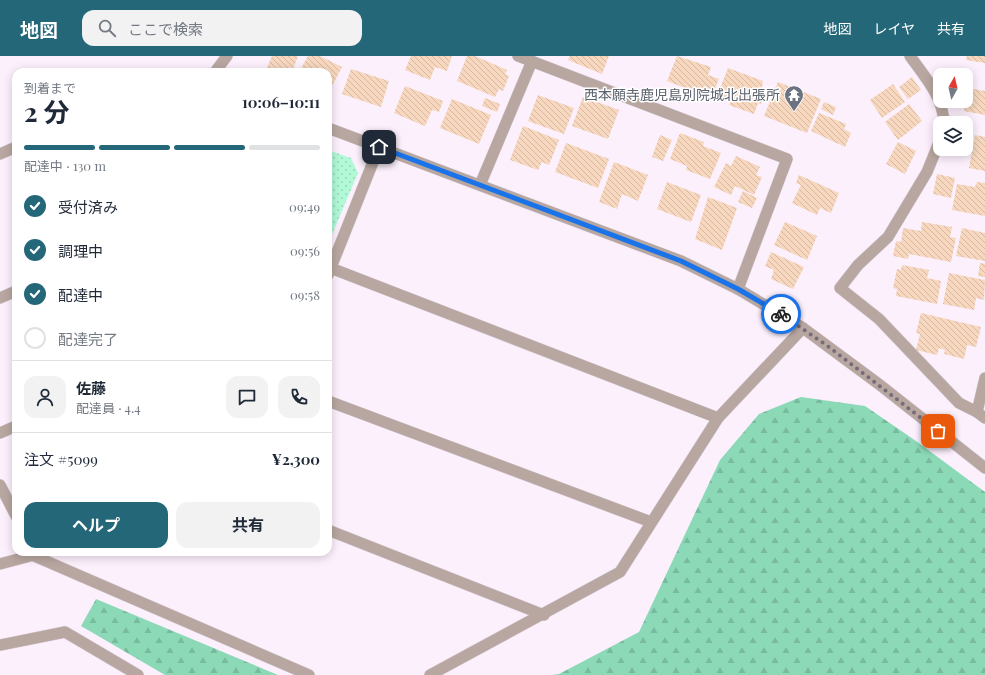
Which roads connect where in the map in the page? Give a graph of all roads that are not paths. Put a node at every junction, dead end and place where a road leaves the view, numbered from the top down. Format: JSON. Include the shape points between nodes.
{"nodes":[{"id":1,"x":227,"y":56,"type":"edge"},
{"id":2,"x":518,"y":56,"type":"edge"},
{"id":3,"x":910,"y":56,"type":"edge"},
{"id":4,"x":532,"y":61,"type":"junction"},
{"id":5,"x":218,"y":68,"type":"edge"},
{"id":6,"x":943,"y":116,"type":"edge"},
{"id":7,"x":332,"y":129,"type":"edge"},
{"id":8,"x":379,"y":147,"type":"junction"},
{"id":9,"x":12,"y":149,"type":"edge"},
{"id":10,"x":0,"y":154,"type":"edge"},
{"id":11,"x":934,"y":156,"type":"edge"},
{"id":12,"x":480,"y":185,"type":"junction"},
{"id":13,"x":332,"y":263,"type":"edge"},
{"id":14,"x":332,"y":271,"type":"edge"},
{"id":15,"x":738,"y":289,"type":"junction"},
{"id":16,"x":12,"y":293,"type":"edge"},
{"id":17,"x":0,"y":298,"type":"edge"},
{"id":18,"x":803,"y":328,"type":"junction"},
{"id":19,"x":985,"y":378,"type":"edge"},
{"id":20,"x":332,"y":402,"type":"edge"},
{"id":21,"x":981,"y":415,"type":"edge"},
{"id":22,"x":718,"y":418,"type":"junction"},
{"id":23,"x":12,"y":428,"type":"edge"},
{"id":24,"x":0,"y":433,"type":"edge"},
{"id":25,"x":985,"y":468,"type":"edge"},
{"id":26,"x":0,"y":485,"type":"edge"},
{"id":27,"x":12,"y":508,"type":"edge"},
{"id":28,"x":651,"y":522,"type":"junction"},
{"id":29,"x":332,"y":532,"type":"edge"},
{"id":30,"x":26,"y":556,"type":"edge"},
{"id":31,"x":37,"y":556,"type":"edge"},
{"id":32,"x":0,"y":564,"type":"edge"},
{"id":33,"x":544,"y":615,"type":"junction"},
{"id":34,"x":0,"y":645,"type":"edge"},
{"id":35,"x":138,"y":675,"type":"edge"},
{"id":36,"x":309,"y":675,"type":"edge"},
{"id":37,"x":430,"y":675,"type":"edge"}],
"edges":[{"from":1,"to":5,"type":"street"},
{"from":2,"to":4,"type":"street"},
{"from":3,"to":6,"type":"street","via":[[938,96]]},
{"from":4,"to":12,"type":"street"},
{"from":4,"to":15,"type":"street","via":[[787,159]]},
{"from":7,"to":8,"type":"street"},
{"from":8,"to":12,"type":"street"},
{"from":8,"to":13,"type":"street"},
{"from":9,"to":10,"type":"street"},
{"from":11,"to":21,"type":"street","via":[[927,172],[888,237],[858,265],[840,288],[878,319],[959,403]]},
{"from":12,"to":15,"type":"street","via":[[681,261]]},
{"from":14,"to":22,"type":"street"},
{"from":15,"to":18,"type":"street"},
{"from":16,"to":17,"type":"street"},
{"from":18,"to":22,"type":"street"},
{"from":18,"to":25,"type":"street"},
{"from":19,"to":21,"type":"street"},
{"from":20,"to":28,"type":"street"},
{"from":22,"to":28,"type":"street"},
{"from":23,"to":24,"type":"street"},
{"from":26,"to":27,"type":"street"},
{"from":28,"to":33,"type":"street","via":[[620,572]]},
{"from":29,"to":33,"type":"street"},
{"from":30,"to":32,"type":"street"},
{"from":31,"to":36,"type":"street"},
{"from":33,"to":37,"type":"street"},
{"from":34,"to":35,"type":"street","via":[[65,632]]}]}
